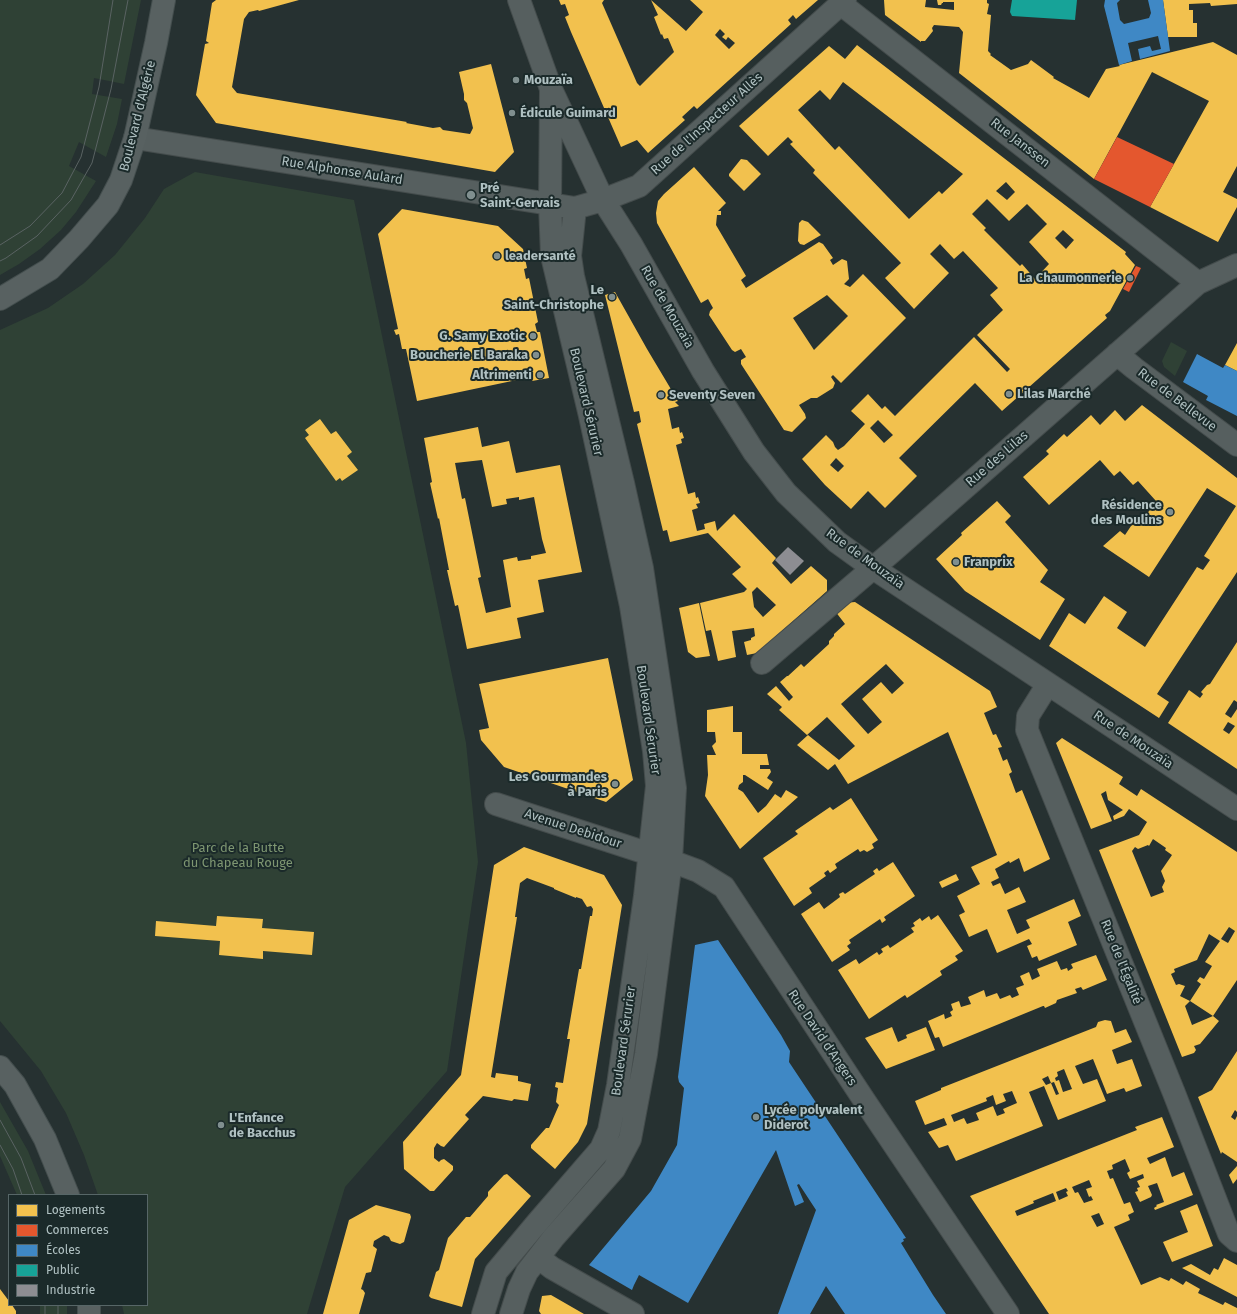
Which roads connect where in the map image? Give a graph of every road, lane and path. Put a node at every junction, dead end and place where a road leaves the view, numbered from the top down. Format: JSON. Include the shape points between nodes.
{"nodes":[{"id":1,"x":164,"y":0,"type":"edge"},
{"id":2,"x":519,"y":0,"type":"edge"},
{"id":3,"x":843,"y":2,"type":"edge"},
{"id":4,"x":551,"y":89,"type":"junction"},
{"id":5,"x":135,"y":138,"type":"junction"},
{"id":6,"x":603,"y":200,"type":"junction"},
{"id":7,"x":550,"y":204,"type":"junction"},
{"id":8,"x":575,"y":208,"type":"junction"},
{"id":9,"x":1237,"y":265,"type":"edge"},
{"id":10,"x":1198,"y":283,"type":"junction"},
{"id":11,"x":0,"y":299,"type":"edge"},
{"id":12,"x":1117,"y":354,"type":"junction"},
{"id":13,"x":1237,"y":444,"type":"edge"},
{"id":14,"x":873,"y":568,"type":"junction"},
{"id":15,"x":762,"y":663,"type":"dead end"},
{"id":16,"x":1048,"y":684,"type":"junction"},
{"id":17,"x":496,"y":804,"type":"dead end"},
{"id":18,"x":1237,"y":810,"type":"edge"},
{"id":19,"x":650,"y":854,"type":"junction"},
{"id":20,"x":671,"y":861,"type":"junction"},
{"id":21,"x":0,"y":1066,"type":"edge"},
{"id":22,"x":68,"y":1194,"type":"edge"},
{"id":23,"x":1237,"y":1241,"type":"edge"},
{"id":24,"x":539,"y":1258,"type":"junction"},
{"id":25,"x":483,"y":1314,"type":"edge"},
{"id":26,"x":512,"y":1314,"type":"edge"},
{"id":27,"x":633,"y":1314,"type":"edge"},
{"id":28,"x":1008,"y":1314,"type":"edge"}],
"edges":[{"from":1,"to":5,"type":"main road","name":"Boulevard d'Algérie"},
{"from":2,"to":4,"type":"street","name":"Boulevard Sérurier"},
{"from":3,"to":6,"type":"street","name":"Rue de l'Inspecteur Allès","via":[[639,186]]},
{"from":3,"to":10,"type":"street","name":"Rue Janssen"},
{"from":4,"to":6,"type":"street","name":"Boulevard Sérurier"},
{"from":4,"to":7,"type":"street","name":"Boulevard Sérurier"},
{"from":5,"to":7,"type":"street","name":"Rue Alphonse Aulard"},
{"from":5,"to":11,"type":"main road","name":"Boulevard d'Algérie","via":[[121,180],[108,205],[50,268]]},
{"from":6,"to":8,"type":"street","name":"Rue de l'Inspecteur Allès"},
{"from":6,"to":14,"type":"street","name":"Rue de Mouzaïa","via":[[703,371],[754,452],[786,493],[837,542]]},
{"from":7,"to":8,"type":"street","name":"Rue de l'Inspecteur Allès"},
{"from":7,"to":19,"type":"street","name":"Boulevard Sérurier","via":[[552,256],[631,606],[654,752],[657,786]]},
{"from":8,"to":20,"type":"street","name":"Boulevard Sérurier","via":[[570,256],[573,276],[642,568],[673,770],[675,788]]},
{"from":9,"to":10,"type":"street","name":"Rue des Lilas"},
{"from":10,"to":12,"type":"street","name":"Rue des Lilas"},
{"from":12,"to":13,"type":"street","name":"Rue de Bellevue"},
{"from":12,"to":14,"type":"street","name":"Rue des Lilas"},
{"from":14,"to":15,"type":"street","name":"Rue des Lilas"},
{"from":14,"to":16,"type":"street","name":"Rue de Mouzaïa"},
{"from":16,"to":18,"type":"street","name":"Rue de Mouzaïa"},
{"from":16,"to":23,"type":"street","name":"Rue de l'Égalité","via":[[1028,716],[1027,730],[1229,1234]]},
{"from":17,"to":19,"type":"street","name":"Avenue Debidour"},
{"from":19,"to":20,"type":"street","name":"Rue David d'Angers"},
{"from":19,"to":25,"type":"street","name":"Boulevard Sérurier","via":[[618,1085],[609,1131],[601,1149],[496,1272]]},
{"from":20,"to":24,"type":"street","name":"Boulevard Sérurier","via":[[646,1054],[630,1139],[614,1169],[554,1237]]},
{"from":20,"to":28,"type":"street","name":"Rue David d'Angers","via":[[698,871],[724,887]]},
{"from":21,"to":22,"type":"main road","via":[[15,1085],[45,1139]]},
{"from":24,"to":26,"type":"street","name":"Boulevard Sérurier","via":[[527,1272]]},
{"from":24,"to":27,"type":"street"}]}
